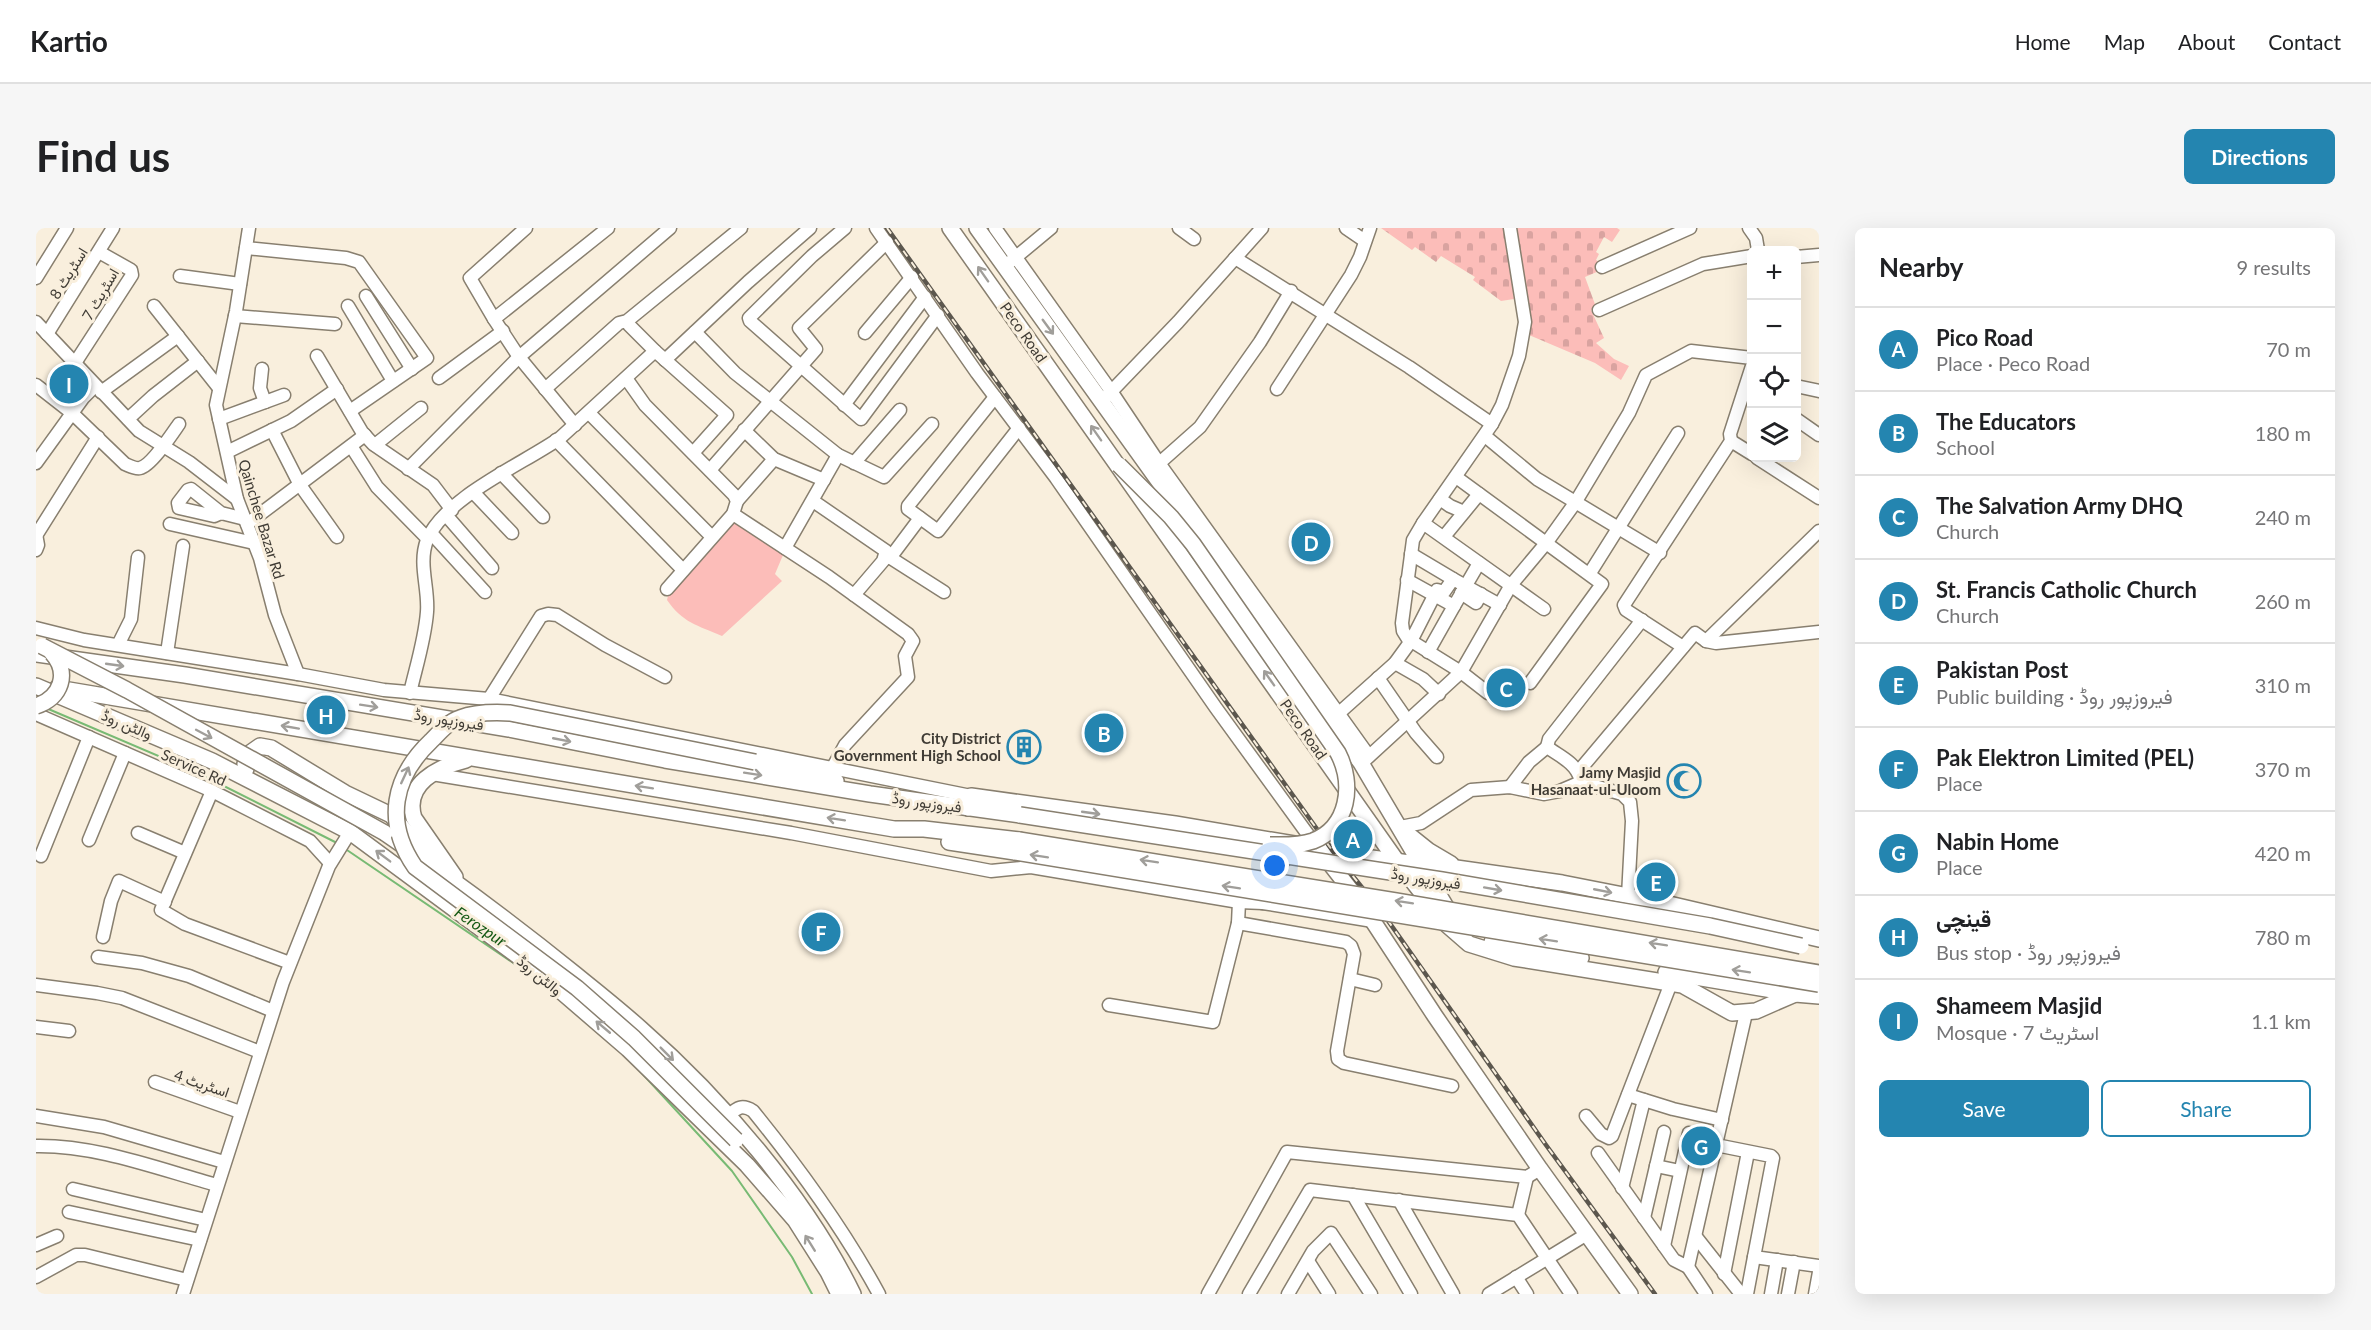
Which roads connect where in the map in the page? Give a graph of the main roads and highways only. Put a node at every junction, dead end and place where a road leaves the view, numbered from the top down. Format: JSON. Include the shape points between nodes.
{"nodes":[{"id":1,"x":950,"y":228,"type":"edge"},
{"id":2,"x":978,"y":228,"type":"edge"},
{"id":3,"x":1119,"y":465,"type":"junction"},
{"id":4,"x":38,"y":648,"type":"edge"},
{"id":5,"x":36,"y":685,"type":"edge"},
{"id":6,"x":36,"y":706,"type":"edge"},
{"id":7,"x":472,"y":759,"type":"junction"},
{"id":8,"x":870,"y":794,"type":"junction"},
{"id":9,"x":969,"y":802,"type":"junction"},
{"id":10,"x":327,"y":820,"type":"junction"},
{"id":11,"x":1400,"y":828,"type":"junction"},
{"id":12,"x":1183,"y":839,"type":"junction"},
{"id":13,"x":1017,"y":846,"type":"junction"},
{"id":14,"x":445,"y":862,"type":"junction"},
{"id":15,"x":1421,"y":863,"type":"junction"},
{"id":16,"x":1463,"y":869,"type":"junction"},
{"id":17,"x":459,"y":884,"type":"junction"},
{"id":18,"x":1819,"y":939,"type":"edge"},
{"id":19,"x":1819,"y":949,"type":"edge"},
{"id":20,"x":1819,"y":973,"type":"edge"},
{"id":21,"x":1726,"y":982,"type":"junction"},
{"id":22,"x":1819,"y":984,"type":"edge"},
{"id":23,"x":1757,"y":987,"type":"junction"},
{"id":24,"x":1795,"y":994,"type":"junction"},
{"id":25,"x":1819,"y":996,"type":"edge"},
{"id":26,"x":1712,"y":1002,"type":"junction"},
{"id":27,"x":1753,"y":1011,"type":"junction"},
{"id":28,"x":747,"y":1165,"type":"junction"},
{"id":29,"x":839,"y":1294,"type":"edge"},
{"id":30,"x":853,"y":1294,"type":"edge"},
{"id":31,"x":1630,"y":1294,"type":"edge"}],
"edges":[{"from":3,"to":1,"type":"main road","name":"Peco Road","one_way":true},
{"from":2,"to":11,"type":"main road","name":"Peco Road","via":[[1010,262],[1365,760]]},
{"from":3,"to":12,"type":"main road","bridge":true,"via":[[1193,544],[1338,753],[1348,780],[1347,796],[1337,821],[1328,833],[1314,840],[1283,845]]},
{"from":26,"to":3,"type":"main road","name":"Peco Road","one_way":true,"via":[[1671,983],[1514,958],[1469,944],[1446,924],[1396,860]]},
{"from":4,"to":6,"type":"main road","bridge":true,"via":[[53,654],[62,675],[55,696]]},
{"from":4,"to":8,"type":"main road","name":"فیروزپور روڈ","one_way":true},
{"from":4,"to":17,"type":"main road","name":"والٹن روڈ","one_way":true,"bridge":true,"via":[[127,690],[385,833]]},
{"from":7,"to":5,"type":"main road","one_way":true},
{"from":5,"to":10,"type":"main road","name":"والٹن روڈ","via":[[212,760]]},
{"from":13,"to":7,"type":"main road","one_way":true},
{"from":7,"to":14,"type":"main road","via":[[452,763],[432,774],[414,794],[414,818]]},
{"from":8,"to":9,"type":"main road","name":"فیروزپور روڈ"},
{"from":28,"to":8,"type":"main road","one_way":true,"bridge":true,"via":[[736,1140],[634,1038],[577,988],[415,867],[396,827],[400,786],[419,753],[449,724],[489,712],[815,774]]},
{"from":9,"to":12,"type":"main road","name":"فیروزپور روڈ","bridge":true,"via":[[1020,814]]},
{"from":9,"to":31,"type":"main road","one_way":true,"via":[[1175,824],[1318,848],[1373,921],[1533,1173],[1587,1234]]},
{"from":10,"to":14,"type":"main road","via":[[325,811],[248,772],[245,764],[250,753],[266,746],[385,812]]},
{"from":28,"to":10,"type":"main road","name":"والٹن روڈ","one_way":true,"via":[[628,1048],[534,968],[350,832]]},
{"from":11,"to":15,"type":"main road","name":"Peco Road"},
{"from":11,"to":16,"type":"main road","via":[[1429,851]]},
{"from":12,"to":19,"type":"main road","name":"فیروزپور روڈ","one_way":true,"bridge":true,"via":[[1710,926]]},
{"from":20,"to":13,"type":"main road","name":"فیروزپور روڈ","one_way":true,"bridge":true,"via":[[1431,906]]},
{"from":22,"to":13,"type":"main road","one_way":true,"bridge":true},
{"from":14,"to":17,"type":"main road"},
{"from":15,"to":16,"type":"main road"},
{"from":15,"to":21,"type":"main road","name":"Peco Road","via":[[1456,921],[1490,942]]},
{"from":16,"to":18,"type":"main road","one_way":true,"via":[[1562,883]]},
{"from":17,"to":30,"type":"main road","name":"والٹن روڈ","one_way":true,"via":[[642,1029],[729,1115],[803,1210]]},
{"from":21,"to":23,"type":"main road","name":"Peco Road"},
{"from":21,"to":26,"type":"main road","via":[[1714,990]]},
{"from":23,"to":24,"type":"main road","name":"Peco Road"},
{"from":23,"to":27,"type":"main road","via":[[1764,997]]},
{"from":24,"to":25,"type":"main road","name":"Peco Road"},
{"from":24,"to":27,"type":"main road"},
{"from":26,"to":27,"type":"main road","name":"Peco Road","via":[[1732,1013]]},
{"from":29,"to":28,"type":"main road","name":"والٹن روڈ","one_way":true,"via":[[795,1220]]}]}
